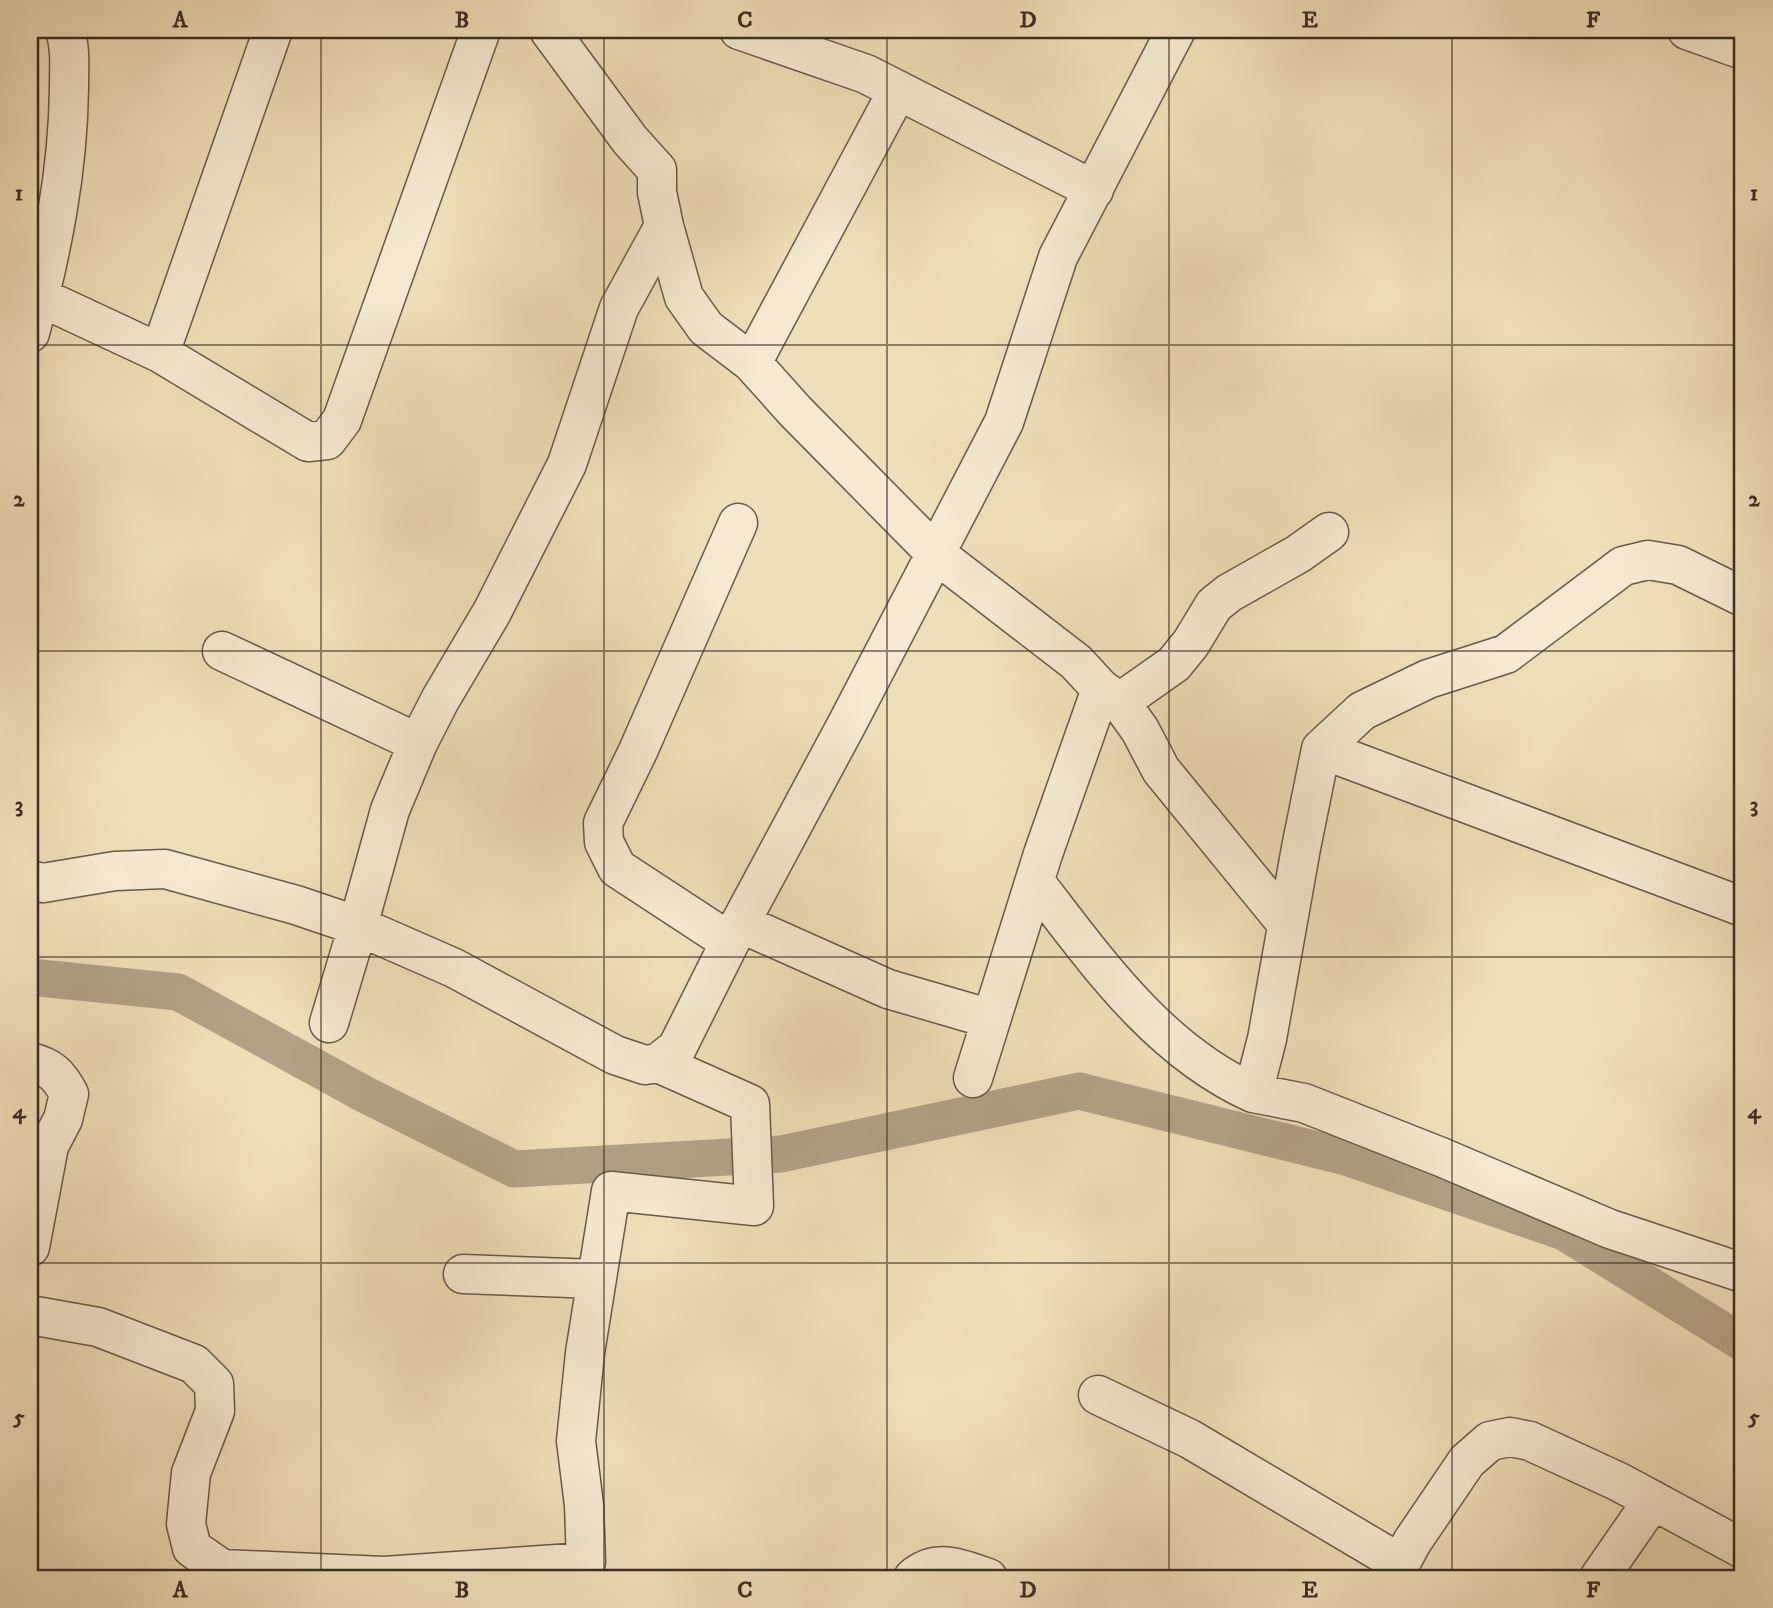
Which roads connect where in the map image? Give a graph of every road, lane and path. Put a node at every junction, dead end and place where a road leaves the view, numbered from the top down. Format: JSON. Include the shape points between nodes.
{"nodes":[{"id":1,"x":65,"y":30,"type":"edge"},
{"id":2,"x":273,"y":30,"type":"edge"},
{"id":3,"x":481,"y":30,"type":"edge"},
{"id":4,"x":549,"y":30,"type":"edge"},
{"id":5,"x":739,"y":30,"type":"edge"},
{"id":6,"x":1176,"y":30,"type":"edge"},
{"id":7,"x":1687,"y":30,"type":"edge"},
{"id":8,"x":1743,"y":50,"type":"edge"},
{"id":9,"x":898,"y":90,"type":"junction"},
{"id":10,"x":1094,"y":190,"type":"junction"},
{"id":11,"x":664,"y":226,"type":"junction"},
{"id":12,"x":35,"y":296,"type":"edge"},
{"id":13,"x":30,"y":333,"type":"edge"},
{"id":14,"x":160,"y":353,"type":"junction"},
{"id":15,"x":752,"y":363,"type":"junction"},
{"id":16,"x":738,"y":523,"type":"dead end"},
{"id":17,"x":1329,"y":532,"type":"dead end"},
{"id":18,"x":936,"y":554,"type":"junction"},
{"id":19,"x":1743,"y":597,"type":"edge"},
{"id":20,"x":222,"y":651,"type":"dead end"},
{"id":21,"x":1110,"y":695,"type":"junction"},
{"id":22,"x":418,"y":743,"type":"junction"},
{"id":23,"x":1321,"y":749,"type":"junction"},
{"id":24,"x":30,"y":880,"type":"edge"},
{"id":25,"x":1035,"y":882,"type":"junction"},
{"id":26,"x":1743,"y":907,"type":"edge"},
{"id":27,"x":1287,"y":924,"type":"junction"},
{"id":28,"x":358,"y":926,"type":"junction"},
{"id":29,"x":735,"y":932,"type":"junction"},
{"id":30,"x":991,"y":1019,"type":"junction"},
{"id":31,"x":329,"y":1023,"type":"dead end"},
{"id":32,"x":30,"y":1062,"type":"edge"},
{"id":33,"x":658,"y":1063,"type":"junction"},
{"id":34,"x":973,"y":1078,"type":"dead end"},
{"id":35,"x":1253,"y":1093,"type":"junction"},
{"id":36,"x":30,"y":1247,"type":"edge"},
{"id":37,"x":1743,"y":1273,"type":"edge"},
{"id":38,"x":463,"y":1274,"type":"dead end"},
{"id":39,"x":597,"y":1279,"type":"junction"},
{"id":40,"x":30,"y":1315,"type":"edge"},
{"id":41,"x":1098,"y":1395,"type":"dead end"},
{"id":42,"x":1653,"y":1500,"type":"junction"},
{"id":43,"x":1743,"y":1549,"type":"edge"},
{"id":44,"x":584,"y":1570,"type":"edge"},
{"id":45,"x":1397,"y":1571,"type":"edge"},
{"id":46,"x":262,"y":1574,"type":"edge"},
{"id":47,"x":913,"y":1578,"type":"edge"},
{"id":48,"x":988,"y":1578,"type":"edge"},
{"id":49,"x":1599,"y":1578,"type":"edge"}],
"edges":[{"from":1,"to":12,"type":"street","via":[[70,44],[68,131],[51,251]]},
{"from":2,"to":14,"type":"street"},
{"from":3,"to":14,"type":"street","via":[[342,420],[327,440],[308,442]]},
{"from":4,"to":11,"type":"street","via":[[657,170]]},
{"from":5,"to":9,"type":"street","via":[[866,74]]},
{"from":6,"to":10,"type":"street"},
{"from":7,"to":8,"type":"street"},
{"from":9,"to":10,"type":"street"},
{"from":9,"to":15,"type":"street"},
{"from":10,"to":18,"type":"street","via":[[1058,257],[1004,422]]},
{"from":11,"to":15,"type":"street","via":[[684,297],[706,328]]},
{"from":11,"to":22,"type":"street","via":[[619,309],[567,464],[492,612]]},
{"from":12,"to":13,"type":"street"},
{"from":12,"to":14,"type":"street"},
{"from":15,"to":18,"type":"street"},
{"from":16,"to":29,"type":"street","via":[[603,823],[604,842],[617,868]]},
{"from":17,"to":21,"type":"street","via":[[1214,605],[1174,664]]},
{"from":18,"to":21,"type":"street","via":[[1076,662]]},
{"from":18,"to":29,"type":"street"},
{"from":19,"to":23,"type":"street","via":[[1678,565],[1648,560],[1623,566],[1506,654],[1428,679],[1362,711]]},
{"from":20,"to":22,"type":"street"},
{"from":21,"to":25,"type":"street"},
{"from":21,"to":27,"type":"street","via":[[1140,730],[1161,770]]},
{"from":22,"to":28,"type":"street","via":[[390,810]]},
{"from":23,"to":26,"type":"street"},
{"from":23,"to":27,"type":"street"},
{"from":24,"to":28,"type":"street","via":[[43,883],[115,871],[165,869]]},
{"from":25,"to":30,"type":"street"},
{"from":25,"to":35,"type":"street","via":[[1106,973],[1177,1047],[1224,1080]]},
{"from":27,"to":35,"type":"street"},
{"from":28,"to":31,"type":"street"},
{"from":28,"to":33,"type":"street","via":[[454,968],[615,1055],[645,1065]]},
{"from":29,"to":30,"type":"street","via":[[888,989]]},
{"from":29,"to":33,"type":"street","via":[[677,1048]]},
{"from":30,"to":34,"type":"street"},
{"from":32,"to":36,"type":"street","via":[[59,1075],[69,1094],[49,1146]]},
{"from":33,"to":39,"type":"street","via":[[750,1104],[754,1206],[611,1191]]},
{"from":35,"to":37,"type":"street","via":[[1304,1103],[1610,1229]]},
{"from":38,"to":39,"type":"street"},
{"from":39,"to":44,"type":"street","via":[[576,1441],[584,1505]]},
{"from":40,"to":46,"type":"street","via":[[98,1327],[194,1364],[214,1384],[215,1411],[191,1473],[186,1524],[192,1548],[222,1569]]},
{"from":41,"to":45,"type":"street","via":[[1190,1439]]},
{"from":42,"to":43,"type":"street"},
{"from":42,"to":45,"type":"street","via":[[1530,1441],[1510,1437],[1490,1441],[1467,1461]]},
{"from":42,"to":49,"type":"street"},
{"from":44,"to":46,"type":"street","via":[[384,1576]]},
{"from":47,"to":48,"type":"street","via":[[932,1566],[959,1568]]}]}
